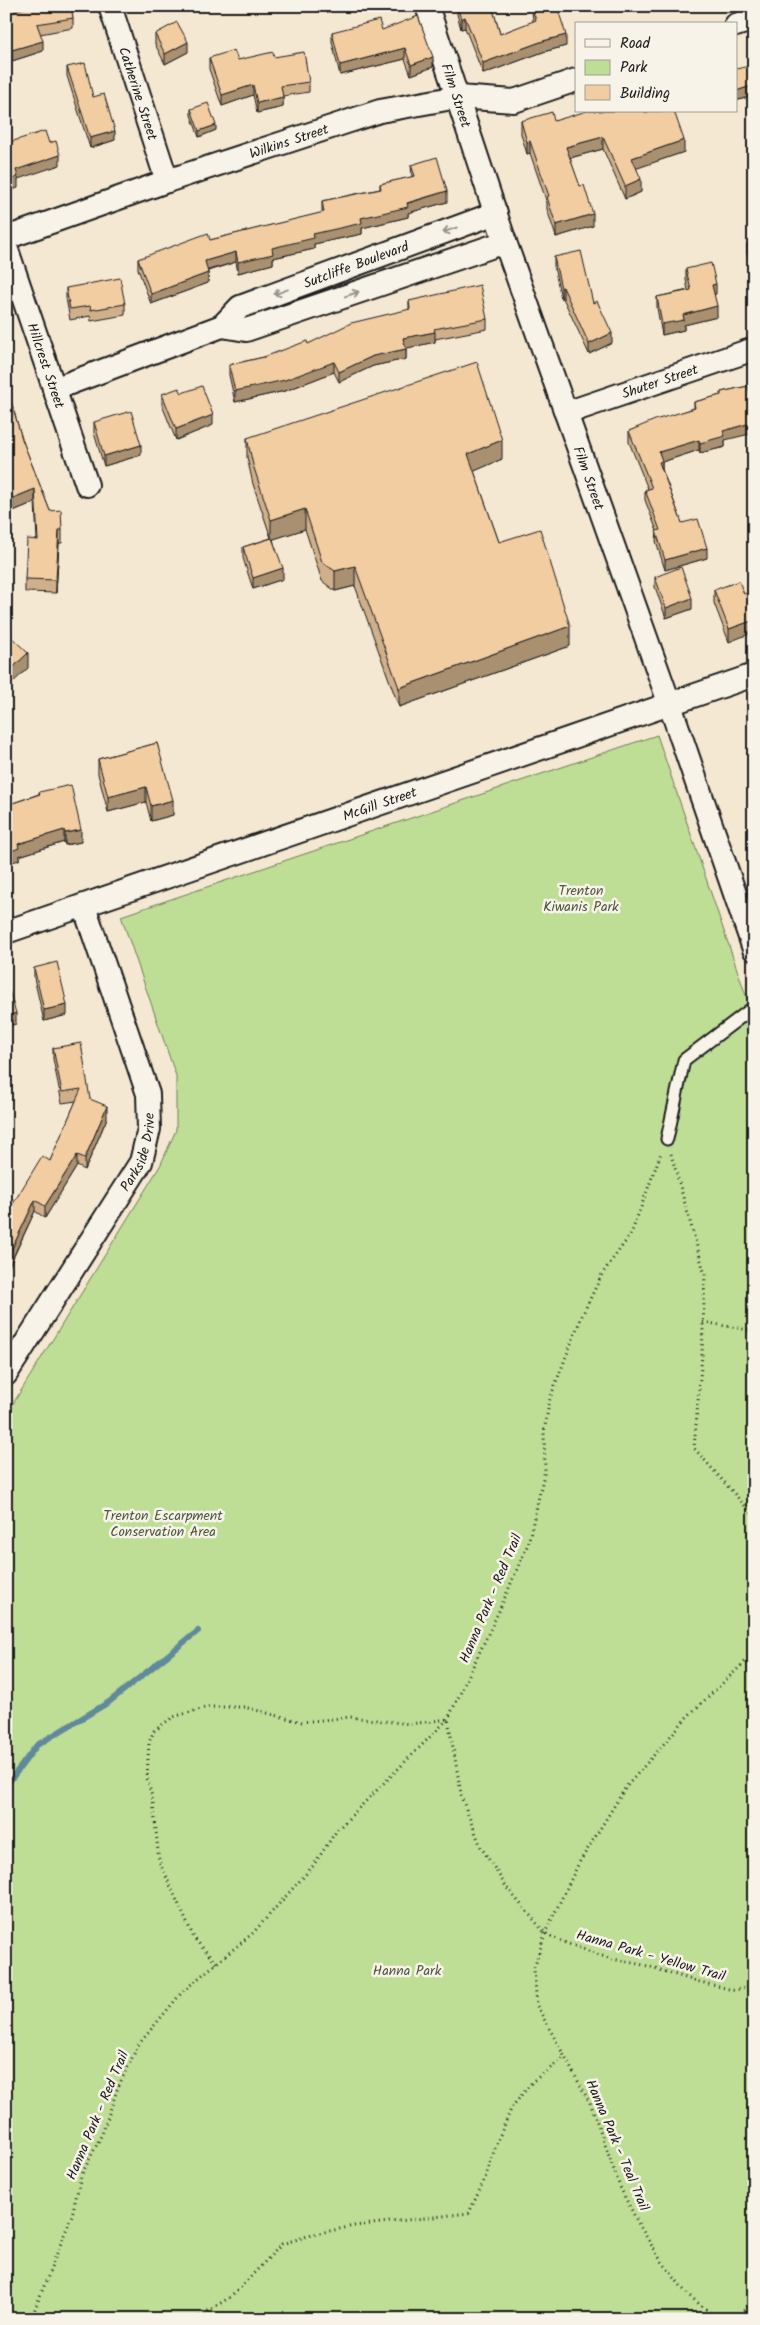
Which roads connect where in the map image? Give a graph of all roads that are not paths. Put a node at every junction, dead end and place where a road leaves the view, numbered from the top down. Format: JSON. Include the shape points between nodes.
{"nodes":[{"id":1,"x":110,"y":6,"type":"edge"},
{"id":2,"x":426,"y":6,"type":"edge"},
{"id":3,"x":754,"y":19,"type":"edge"},
{"id":4,"x":738,"y":24,"type":"edge"},
{"id":5,"x":575,"y":80,"type":"edge"},
{"id":6,"x":458,"y":97,"type":"junction"},
{"id":7,"x":167,"y":181,"type":"junction"},
{"id":8,"x":496,"y":213,"type":"junction"},
{"id":9,"x":6,"y":238,"type":"edge"},
{"id":10,"x":505,"y":242,"type":"junction"},
{"id":11,"x":6,"y":247,"type":"edge"},
{"id":12,"x":222,"y":326,"type":"junction"},
{"id":13,"x":754,"y":349,"type":"edge"},
{"id":14,"x":54,"y":389,"type":"junction"},
{"id":15,"x":566,"y":413,"type":"junction"},
{"id":16,"x":87,"y":485,"type":"dead end"},
{"id":17,"x":754,"y":675,"type":"edge"},
{"id":18,"x":670,"y":705,"type":"junction"},
{"id":19,"x":84,"y":906,"type":"junction"},
{"id":20,"x":6,"y":932,"type":"edge"},
{"id":21,"x":754,"y":949,"type":"edge"},
{"id":22,"x":754,"y":1007,"type":"edge"},
{"id":23,"x":667,"y":1139,"type":"road end"},
{"id":24,"x":6,"y":1374,"type":"edge"}],
"edges":[{"from":1,"to":7,"type":"street","name":"Catherine Street"},
{"from":2,"to":6,"type":"street","name":"Film Street"},
{"from":3,"to":4,"type":"street"},
{"from":5,"to":6,"type":"street","name":"Wilkins Street","via":[[514,101]]},
{"from":6,"to":7,"type":"street","name":"Wilkins Street","via":[[380,111]]},
{"from":6,"to":8,"type":"street","name":"Film Street"},
{"from":7,"to":9,"type":"street","name":"Wilkins Street"},
{"from":8,"to":10,"type":"street","name":"Film Street"},
{"from":8,"to":12,"type":"street","name":"Sutcliffe Boulevard","one_way":true,"via":[[240,307]]},
{"from":12,"to":10,"type":"street","name":"Sutcliffe Boulevard","one_way":true,"via":[[246,330]]},
{"from":10,"to":15,"type":"street","name":"Film Street"},
{"from":11,"to":14,"type":"street","name":"Hillcrest Street"},
{"from":12,"to":14,"type":"street","name":"Sutcliffe Boulevard"},
{"from":13,"to":15,"type":"street","name":"Shuter Street"},
{"from":14,"to":16,"type":"street","name":"Hillcrest Street"},
{"from":15,"to":18,"type":"street","name":"Film Street"},
{"from":17,"to":18,"type":"street","name":"McGill Street"},
{"from":18,"to":19,"type":"street","name":"McGill Street"},
{"from":18,"to":21,"type":"street","name":"Film Street"},
{"from":19,"to":20,"type":"street","name":"McGill Street"},
{"from":19,"to":24,"type":"street","name":"Parkside Drive","via":[[148,1094],[149,1129],[141,1162]]},
{"from":22,"to":23,"type":"lane","via":[[684,1060]]}]}
